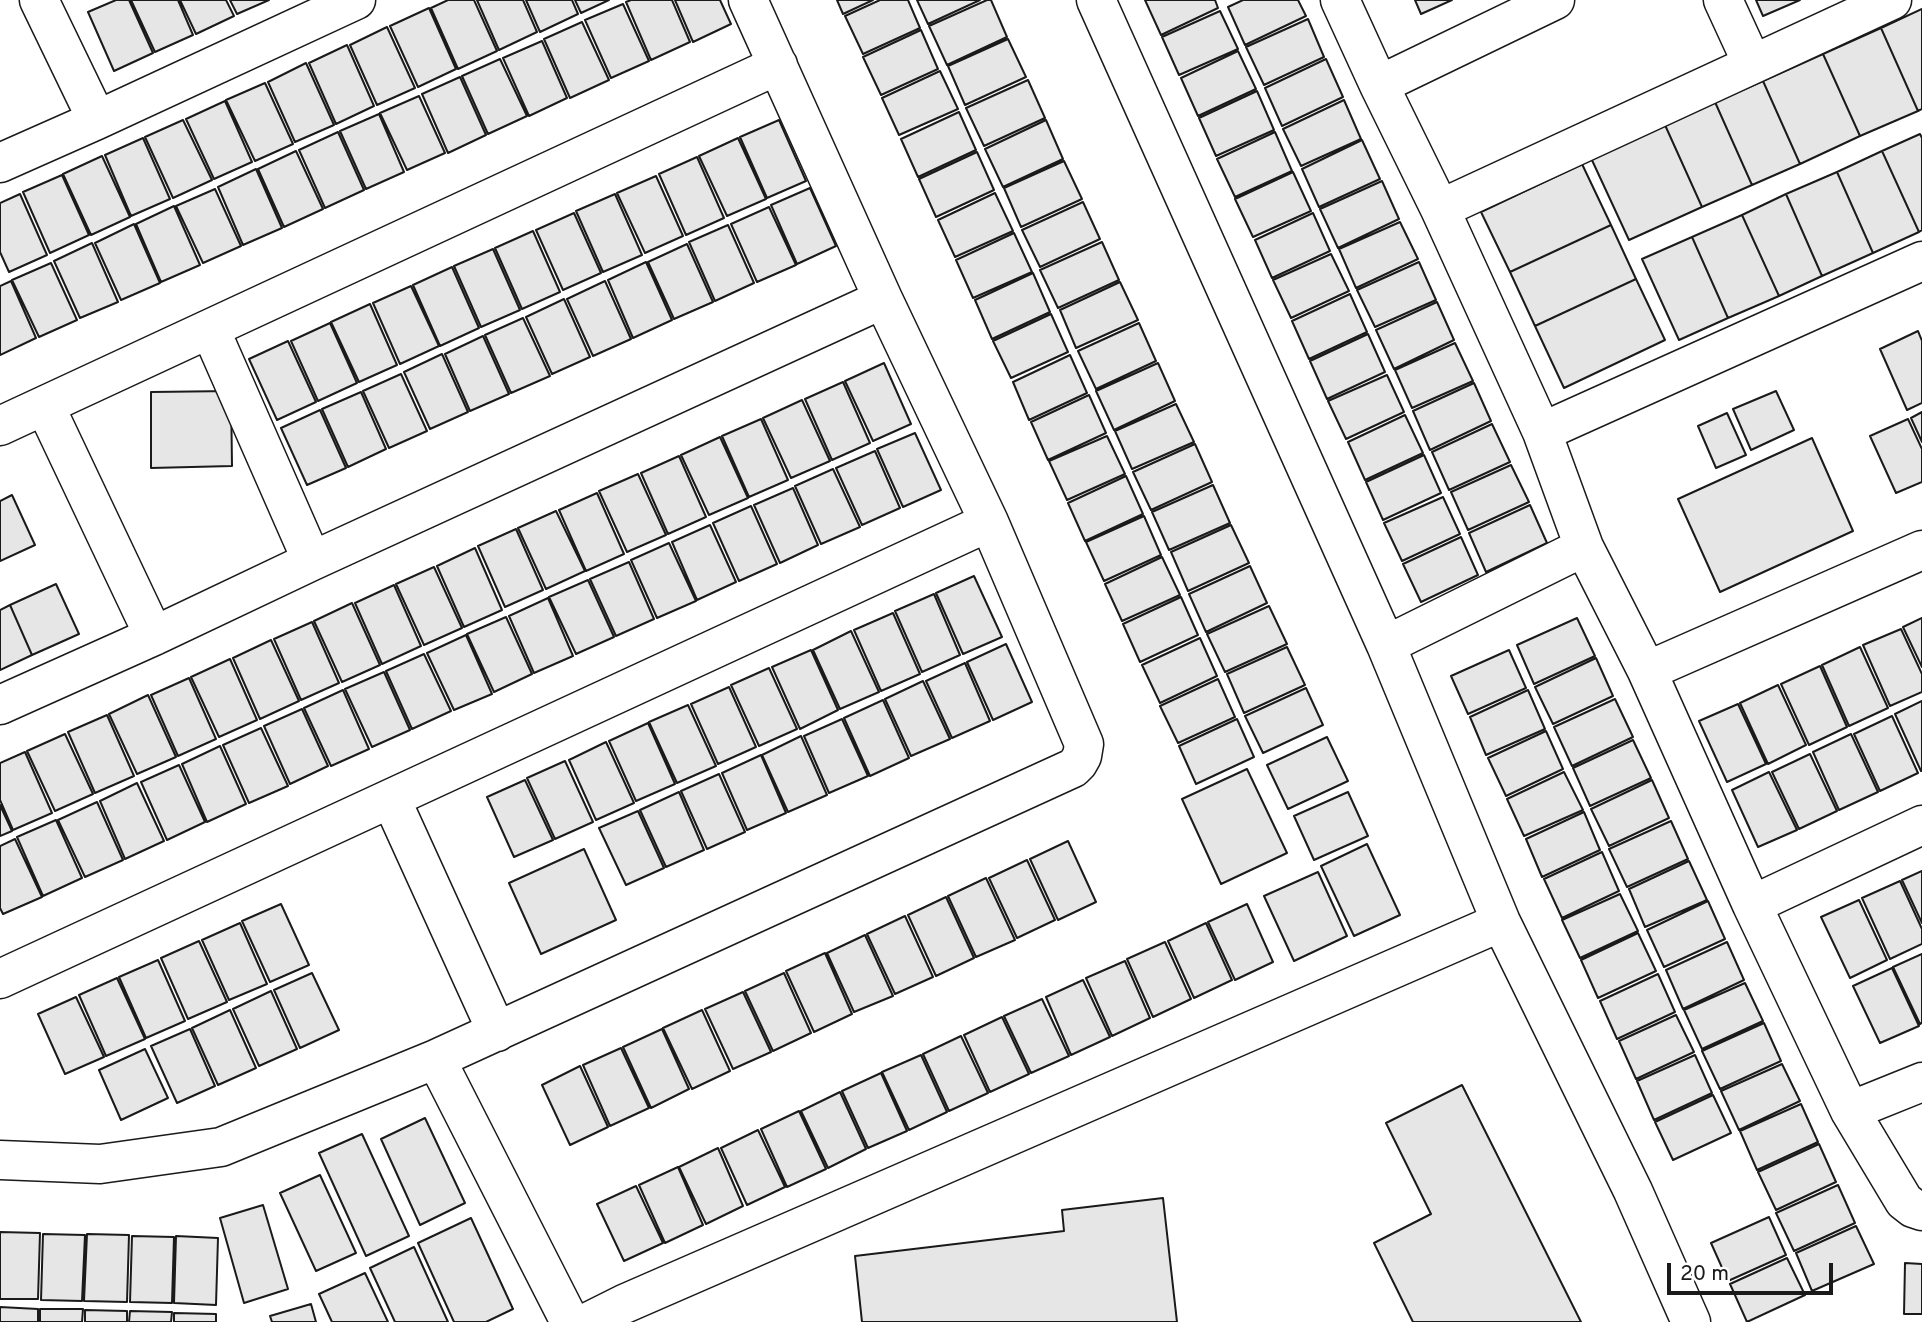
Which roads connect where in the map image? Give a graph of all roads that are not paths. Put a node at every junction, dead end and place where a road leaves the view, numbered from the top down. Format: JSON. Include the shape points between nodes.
{"nodes":[{"id":1,"x":39,"y":0,"type":"edge"},
{"id":2,"x":356,"y":0,"type":"edge"},
{"id":3,"x":748,"y":0,"type":"edge"},
{"id":4,"x":1096,"y":0,"type":"edge"},
{"id":5,"x":1340,"y":0,"type":"edge"},
{"id":6,"x":1555,"y":0,"type":"edge"},
{"id":7,"x":1723,"y":0,"type":"edge"},
{"id":8,"x":1892,"y":0,"type":"edge"},
{"id":9,"x":1752,"y":63,"type":"junction"},
{"id":10,"x":778,"y":65,"type":"junction"},
{"id":11,"x":1379,"y":85,"type":"junction"},
{"id":12,"x":97,"y":120,"type":"junction"},
{"id":13,"x":0,"y":163,"type":"edge"},
{"id":14,"x":1440,"y":209,"type":"junction"},
{"id":15,"x":1922,"y":261,"type":"edge"},
{"id":16,"x":883,"y":299,"type":"junction"},
{"id":17,"x":210,"y":328,"type":"junction"},
{"id":18,"x":46,"y":406,"type":"junction"},
{"id":19,"x":0,"y":426,"type":"edge"},
{"id":20,"x":1542,"y":432,"type":"junction"},
{"id":21,"x":989,"y":522,"type":"junction"},
{"id":22,"x":1584,"y":547,"type":"junction"},
{"id":23,"x":1922,"y":550,"type":"edge"},
{"id":24,"x":312,"y":561,"type":"junction"},
{"id":25,"x":154,"y":636,"type":"junction"},
{"id":26,"x":1386,"y":645,"type":"junction"},
{"id":27,"x":1647,"y":671,"type":"junction"},
{"id":28,"x":0,"y":705,"type":"edge"},
{"id":29,"x":391,"y":799,"type":"junction"},
{"id":30,"x":1922,"y":825,"type":"edge"},
{"id":31,"x":1752,"y":905,"type":"junction"},
{"id":32,"x":1501,"y":922,"type":"junction"},
{"id":33,"x":0,"y":979,"type":"edge"},
{"id":34,"x":497,"y":1031,"type":"junction"},
{"id":35,"x":436,"y":1059,"type":"junction"},
{"id":36,"x":1922,"y":1082,"type":"edge"},
{"id":37,"x":1850,"y":1111,"type":"junction"},
{"id":38,"x":0,"y":1160,"type":"edge"},
{"id":39,"x":1922,"y":1211,"type":"edge"},
{"id":40,"x":570,"y":1322,"type":"edge"},
{"id":41,"x":588,"y":1322,"type":"edge"},
{"id":42,"x":1691,"y":1322,"type":"edge"}],
"edges":[{"from":1,"to":12,"type":"street"},
{"from":2,"to":12,"type":"street"},
{"from":3,"to":10,"type":"street"},
{"from":4,"to":26,"type":"street"},
{"from":5,"to":11,"type":"street"},
{"from":6,"to":11,"type":"street"},
{"from":7,"to":9,"type":"street"},
{"from":8,"to":9,"type":"street"},
{"from":9,"to":14,"type":"street"},
{"from":10,"to":16,"type":"street"},
{"from":10,"to":17,"type":"street"},
{"from":11,"to":14,"type":"street"},
{"from":12,"to":13,"type":"street"},
{"from":14,"to":20,"type":"street"},
{"from":15,"to":20,"type":"street"},
{"from":16,"to":21,"type":"street"},
{"from":16,"to":24,"type":"street"},
{"from":17,"to":18,"type":"street"},
{"from":17,"to":24,"type":"street"},
{"from":18,"to":19,"type":"street"},
{"from":18,"to":25,"type":"street"},
{"from":20,"to":22,"type":"street"},
{"from":21,"to":29,"type":"street"},
{"from":21,"to":34,"type":"street","via":[[1084,744],[1078,763]]},
{"from":22,"to":26,"type":"street"},
{"from":22,"to":27,"type":"street"},
{"from":23,"to":27,"type":"street"},
{"from":24,"to":25,"type":"street"},
{"from":25,"to":28,"type":"street"},
{"from":26,"to":32,"type":"street"},
{"from":27,"to":31,"type":"street"},
{"from":29,"to":33,"type":"street"},
{"from":29,"to":34,"type":"street"},
{"from":30,"to":31,"type":"street"},
{"from":31,"to":37,"type":"street"},
{"from":32,"to":41,"type":"street"},
{"from":32,"to":42,"type":"street","via":[[1633,1191]]},
{"from":34,"to":35,"type":"street"},
{"from":35,"to":38,"type":"street","via":[[221,1147],[100,1164]]},
{"from":35,"to":40,"type":"street"},
{"from":36,"to":37,"type":"street"},
{"from":37,"to":39,"type":"street","via":[[1904,1201]]}]}
